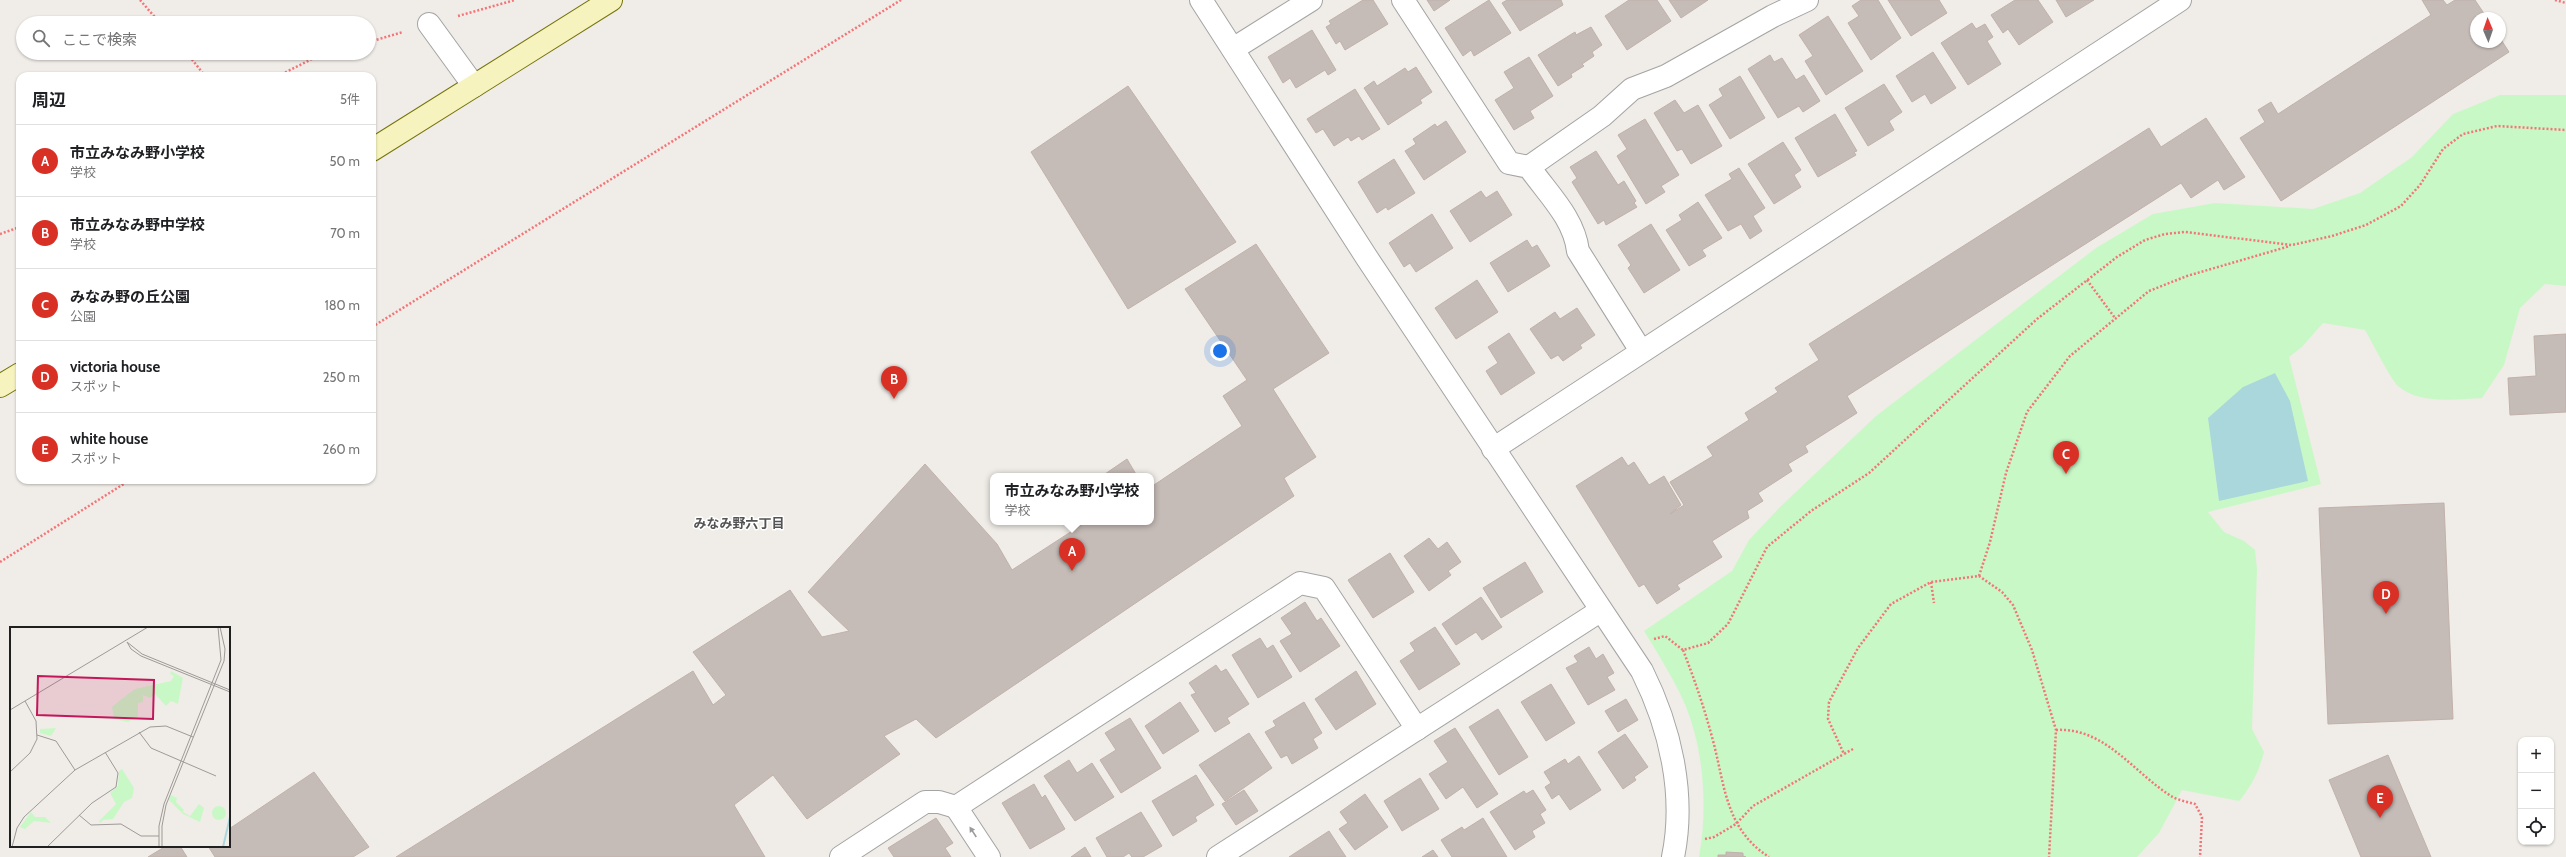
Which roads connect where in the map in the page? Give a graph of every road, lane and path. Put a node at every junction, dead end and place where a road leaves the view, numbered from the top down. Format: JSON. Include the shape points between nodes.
{"nodes":[{"id":1,"x":140,"y":0,"type":"edge"},
{"id":2,"x":611,"y":0,"type":"edge"},
{"id":3,"x":901,"y":0,"type":"edge"},
{"id":4,"x":1201,"y":0,"type":"edge"},
{"id":5,"x":1310,"y":0,"type":"edge"},
{"id":6,"x":1403,"y":0,"type":"edge"},
{"id":7,"x":1806,"y":0,"type":"edge"},
{"id":8,"x":2180,"y":0,"type":"edge"},
{"id":9,"x":2555,"y":0,"type":"edge"},
{"id":10,"x":2566,"y":3,"type":"edge"},
{"id":11,"x":1768,"y":8,"type":"edge"},
{"id":12,"x":154,"y":16,"type":"edge"},
{"id":13,"x":429,"y":24,"type":"dead end"},
{"id":14,"x":1233,"y":49,"type":"junction"},
{"id":15,"x":192,"y":60,"type":"edge"},
{"id":16,"x":310,"y":60,"type":"edge"},
{"id":17,"x":201,"y":72,"type":"edge"},
{"id":18,"x":286,"y":72,"type":"edge"},
{"id":19,"x":474,"y":86,"type":"junction"},
{"id":20,"x":2566,"y":130,"type":"edge"},
{"id":21,"x":376,"y":147,"type":"edge"},
{"id":22,"x":1529,"y":167,"type":"junction"},
{"id":23,"x":16,"y":228,"type":"edge"},
{"id":24,"x":0,"y":234,"type":"edge"},
{"id":25,"x":2292,"y":245,"type":"junction"},
{"id":26,"x":2087,"y":280,"type":"junction"},
{"id":27,"x":2115,"y":318,"type":"junction"},
{"id":28,"x":376,"y":325,"type":"edge"},
{"id":29,"x":1641,"y":351,"type":"junction"},
{"id":30,"x":16,"y":376,"type":"edge"},
{"id":31,"x":0,"y":386,"type":"edge"},
{"id":32,"x":1493,"y":449,"type":"junction"},
{"id":33,"x":124,"y":484,"type":"edge"},
{"id":34,"x":0,"y":562,"type":"edge"},
{"id":35,"x":1979,"y":576,"type":"junction"},
{"id":36,"x":1932,"y":582,"type":"junction"},
{"id":37,"x":1934,"y":603,"type":"dead end"},
{"id":38,"x":1600,"y":611,"type":"junction"},
{"id":39,"x":1650,"y":641,"type":"dead end"},
{"id":40,"x":1683,"y":650,"type":"junction"},
{"id":41,"x":1416,"y":729,"type":"junction"},
{"id":42,"x":2056,"y":730,"type":"junction"},
{"id":43,"x":1853,"y":749,"type":"dead end"},
{"id":44,"x":1844,"y":754,"type":"junction"},
{"id":45,"x":956,"y":807,"type":"junction"},
{"id":46,"x":1736,"y":824,"type":"junction"},
{"id":47,"x":1702,"y":839,"type":"dead end"},
{"id":48,"x":841,"y":857,"type":"edge"},
{"id":49,"x":989,"y":857,"type":"edge"},
{"id":50,"x":1218,"y":857,"type":"edge"},
{"id":51,"x":1673,"y":857,"type":"edge"},
{"id":52,"x":1769,"y":857,"type":"edge"},
{"id":53,"x":2050,"y":857,"type":"edge"},
{"id":54,"x":2200,"y":857,"type":"edge"}],
"edges":[{"from":1,"to":12,"type":"path"},
{"from":2,"to":19,"type":"street"},
{"from":3,"to":28,"type":"path"},
{"from":4,"to":14,"type":"street"},
{"from":5,"to":14,"type":"street"},
{"from":6,"to":22,"type":"street","via":[[1510,163]]},
{"from":7,"to":11,"type":"street"},
{"from":8,"to":29,"type":"street"},
{"from":9,"to":10,"type":"path"},
{"from":11,"to":22,"type":"street","via":[[1666,76],[1632,89],[1602,116]]},
{"from":13,"to":19,"type":"street"},
{"from":14,"to":32,"type":"street"},
{"from":15,"to":17,"type":"path"},
{"from":16,"to":18,"type":"path"},
{"from":19,"to":21,"type":"street"},
{"from":20,"to":25,"type":"path","via":[[2497,126],[2473,130],[2454,139],[2444,149],[2420,185],[2401,206],[2366,225]]},
{"from":22,"to":29,"type":"street","via":[[1564,214],[1576,234],[1578,252]]},
{"from":23,"to":24,"type":"path"},
{"from":25,"to":26,"type":"path","via":[[2208,234],[2166,234],[2145,240]]},
{"from":25,"to":27,"type":"path","via":[[2187,276],[2149,291]]},
{"from":26,"to":27,"type":"path"},
{"from":26,"to":40,"type":"path","via":[[2007,343],[1869,473],[1811,511],[1767,548],[1728,624],[1708,643]]},
{"from":27,"to":35,"type":"path","via":[[2070,356],[2027,412],[2006,473],[1990,542]]},
{"from":29,"to":32,"type":"street"},
{"from":30,"to":31,"type":"street"},
{"from":32,"to":38,"type":"street"},
{"from":33,"to":34,"type":"path"},
{"from":35,"to":36,"type":"path"},
{"from":35,"to":42,"type":"path","via":[[2002,592],[2013,605],[2032,650]]},
{"from":36,"to":37,"type":"path"},
{"from":36,"to":44,"type":"path","via":[[1891,604],[1858,648],[1829,702],[1828,719]]},
{"from":38,"to":41,"type":"street"},
{"from":38,"to":51,"type":"street","via":[[1642,670],[1666,729],[1674,766],[1676,797]]},
{"from":39,"to":40,"type":"path","via":[[1665,636]]},
{"from":40,"to":46,"type":"path","via":[[1699,691],[1713,738],[1721,783]]},
{"from":41,"to":45,"type":"street","via":[[1324,588],[1300,583]]},
{"from":41,"to":50,"type":"street"},
{"from":42,"to":53,"type":"path"},
{"from":42,"to":54,"type":"path","via":[[2072,729],[2105,743],[2172,797],[2195,804],[2202,817]]},
{"from":43,"to":44,"type":"path"},
{"from":44,"to":46,"type":"path","via":[[1753,806]]},
{"from":45,"to":48,"type":"street","via":[[939,802],[925,802]]},
{"from":49,"to":45,"type":"street","one_way":true},
{"from":46,"to":47,"type":"path","via":[[1714,837]]},
{"from":46,"to":52,"type":"path","via":[[1747,840]]}]}
